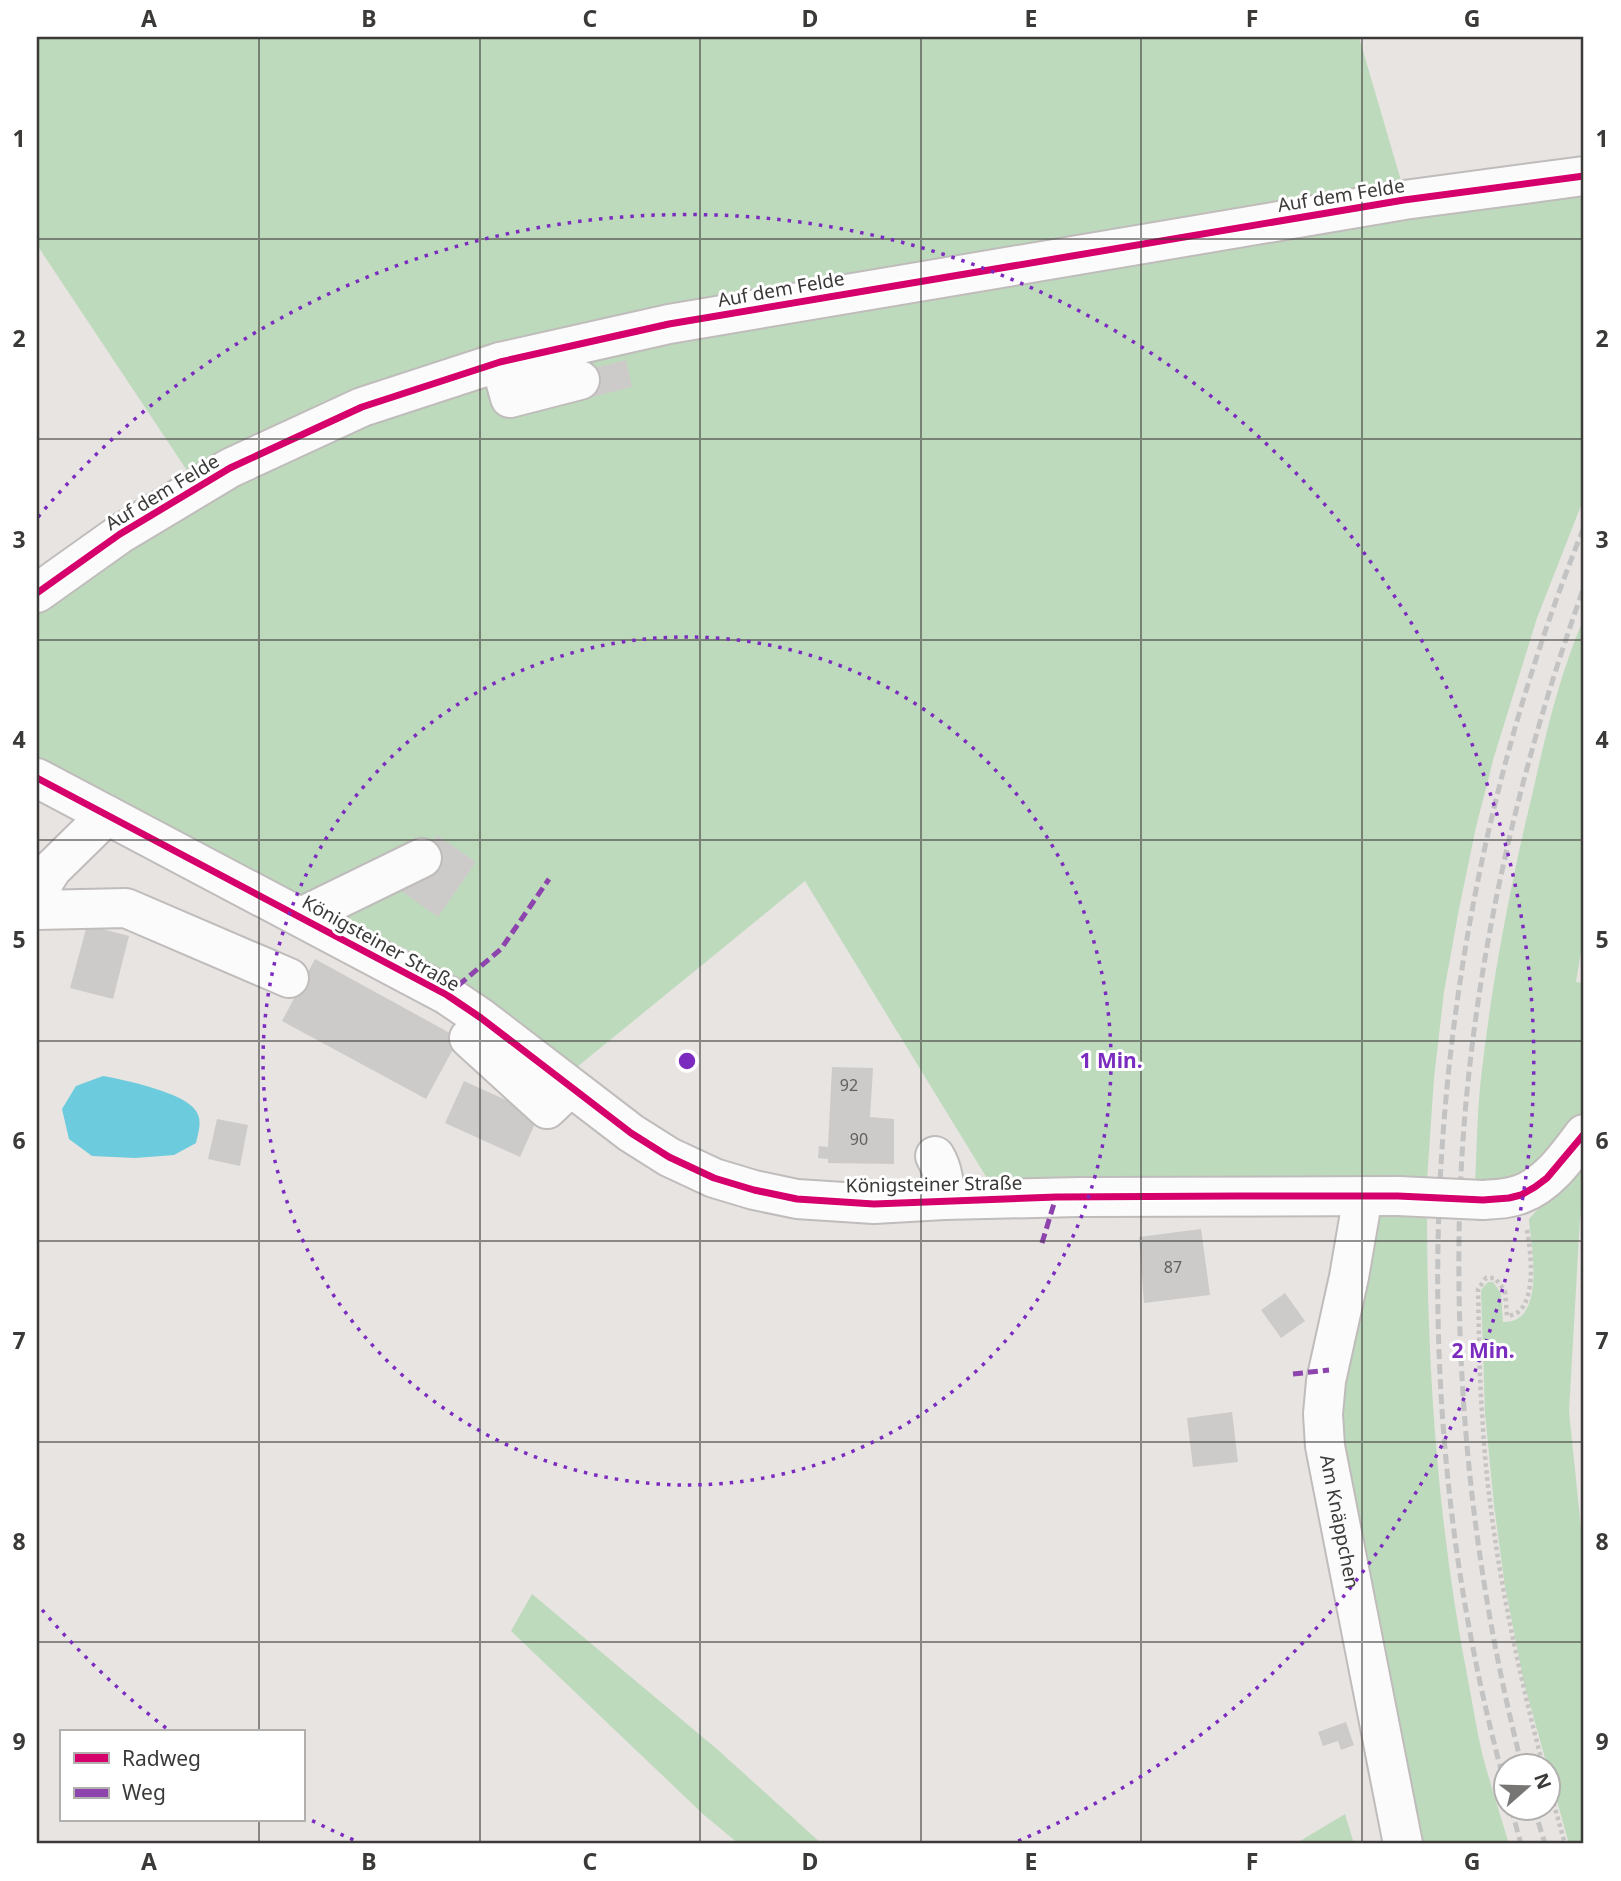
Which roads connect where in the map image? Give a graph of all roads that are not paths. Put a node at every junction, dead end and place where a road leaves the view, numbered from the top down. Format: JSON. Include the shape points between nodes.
{"nodes":[{"id":1,"x":1584,"y":176,"type":"edge"},
{"id":2,"x":500,"y":362,"type":"junction"},
{"id":3,"x":580,"y":380,"type":"dead end"},
{"id":4,"x":37,"y":593,"type":"edge"},
{"id":5,"x":37,"y":778,"type":"edge"},
{"id":6,"x":107,"y":815,"type":"junction"},
{"id":7,"x":422,"y":858,"type":"dead end"},
{"id":8,"x":37,"y":904,"type":"edge"},
{"id":9,"x":37,"y":911,"type":"edge"},
{"id":10,"x":301,"y":918,"type":"junction"},
{"id":11,"x":330,"y":958,"type":"dead end"},
{"id":12,"x":289,"y":978,"type":"dead end"},
{"id":13,"x":457,"y":1051,"type":"dead end"},
{"id":14,"x":513,"y":1078,"type":"junction"},
{"id":15,"x":570,"y":1087,"type":"junction"},
{"id":16,"x":1584,"y":1134,"type":"edge"},
{"id":17,"x":935,"y":1156,"type":"dead end"},
{"id":18,"x":1381,"y":1196,"type":"junction"},
{"id":19,"x":944,"y":1200,"type":"junction"},
{"id":20,"x":1403,"y":1844,"type":"edge"}],
"edges":[{"from":1,"to":2,"type":"street","name":"Auf dem Felde","via":[[1404,200],[669,324]]},
{"from":2,"to":3,"type":"street","via":[[510,398]]},
{"from":2,"to":4,"type":"street","name":"Auf dem Felde","via":[[362,407],[230,468],[120,534]]},
{"from":5,"to":6,"type":"street","name":"Königsteiner Straße"},
{"from":6,"to":8,"type":"street","via":[[52,869]]},
{"from":6,"to":10,"type":"street","name":"Königsteiner Straße"},
{"from":7,"to":10,"type":"street"},
{"from":9,"to":12,"type":"street","via":[[126,908]]},
{"from":10,"to":15,"type":"street","name":"Königsteiner Straße","via":[[447,995]]},
{"from":11,"to":14,"type":"street","via":[[464,1033]]},
{"from":13,"to":14,"type":"street"},
{"from":14,"to":15,"type":"street","via":[[547,1109]]},
{"from":15,"to":19,"type":"street","name":"Königsteiner Straße","via":[[631,1133],[714,1178],[797,1199],[874,1204]]},
{"from":16,"to":18,"type":"street","name":"Königsteiner Straße","bridge":true,"via":[[1547,1178],[1521,1195],[1483,1200]]},
{"from":17,"to":19,"type":"street","via":[[944,1178]]},
{"from":18,"to":19,"type":"street","name":"Königsteiner Straße"},
{"from":18,"to":20,"type":"street","name":"Am Knäppchen","via":[[1349,1277],[1322,1414]]}]}
